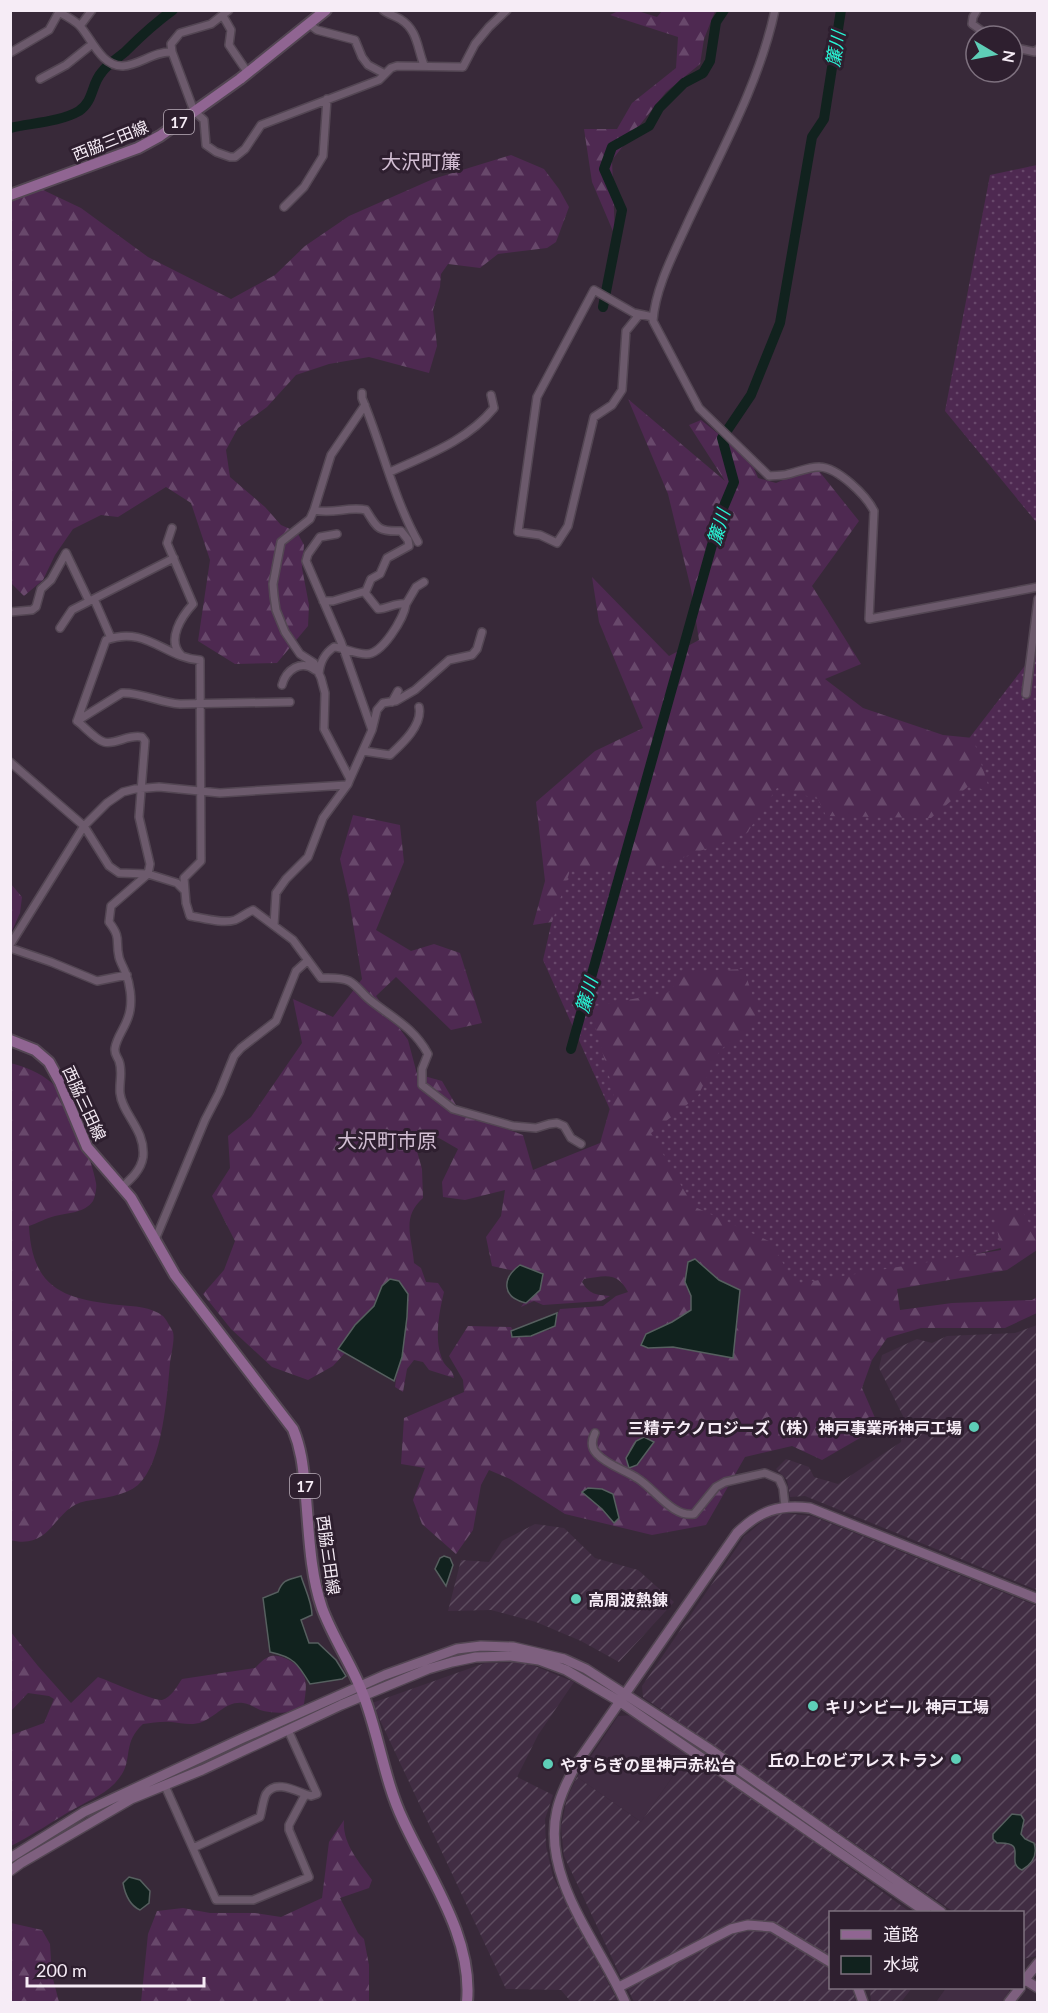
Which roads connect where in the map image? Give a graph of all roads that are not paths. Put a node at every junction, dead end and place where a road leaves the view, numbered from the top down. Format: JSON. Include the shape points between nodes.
{"nodes":[{"id":1,"x":92,"y":10,"type":"edge"},
{"id":2,"x":326,"y":10,"type":"edge"},
{"id":3,"x":383,"y":10,"type":"edge"},
{"id":4,"x":507,"y":10,"type":"edge"},
{"id":5,"x":775,"y":10,"type":"edge"},
{"id":6,"x":977,"y":10,"type":"edge"},
{"id":7,"x":226,"y":13,"type":"edge"},
{"id":8,"x":309,"y":24,"type":"junction"},
{"id":9,"x":972,"y":24,"type":"edge"},
{"id":10,"x":80,"y":26,"type":"junction"},
{"id":11,"x":91,"y":45,"type":"junction"},
{"id":12,"x":1038,"y":49,"type":"edge"},
{"id":13,"x":1024,"y":50,"type":"edge"},
{"id":14,"x":172,"y":52,"type":"junction"},
{"id":15,"x":10,"y":53,"type":"edge"},
{"id":16,"x":424,"y":66,"type":"junction"},
{"id":17,"x":248,"y":73,"type":"junction"},
{"id":18,"x":385,"y":74,"type":"junction"},
{"id":19,"x":40,"y":79,"type":"dead end"},
{"id":20,"x":327,"y":99,"type":"junction"},
{"id":21,"x":194,"y":111,"type":"junction"},
{"id":22,"x":10,"y":195,"type":"edge"},
{"id":23,"x":284,"y":207,"type":"dead end"},
{"id":24,"x":639,"y":315,"type":"junction"},
{"id":25,"x":653,"y":317,"type":"junction"},
{"id":26,"x":362,"y":393,"type":"dead end"},
{"id":27,"x":491,"y":395,"type":"dead end"},
{"id":28,"x":365,"y":405,"type":"junction"},
{"id":29,"x":390,"y":472,"type":"junction"},
{"id":30,"x":314,"y":510,"type":"junction"},
{"id":31,"x":171,"y":528,"type":"dead end"},
{"id":32,"x":337,"y":534,"type":"dead end"},
{"id":33,"x":418,"y":542,"type":"dead end"},
{"id":34,"x":174,"y":558,"type":"junction"},
{"id":35,"x":424,"y":582,"type":"dead end"},
{"id":36,"x":1038,"y":587,"type":"edge"},
{"id":37,"x":366,"y":591,"type":"junction"},
{"id":38,"x":1038,"y":599,"type":"edge"},
{"id":39,"x":91,"y":600,"type":"junction"},
{"id":40,"x":322,"y":602,"type":"junction"},
{"id":41,"x":406,"y":604,"type":"junction"},
{"id":42,"x":10,"y":612,"type":"edge"},
{"id":43,"x":60,"y":628,"type":"dead end"},
{"id":44,"x":482,"y":632,"type":"dead end"},
{"id":45,"x":111,"y":638,"type":"junction"},
{"id":46,"x":342,"y":648,"type":"junction"},
{"id":47,"x":189,"y":659,"type":"junction"},
{"id":48,"x":319,"y":674,"type":"junction"},
{"id":49,"x":282,"y":686,"type":"dead end"},
{"id":50,"x":398,"y":691,"type":"dead end"},
{"id":51,"x":1026,"y":694,"type":"dead end"},
{"id":52,"x":290,"y":702,"type":"dead end"},
{"id":53,"x":392,"y":702,"type":"junction"},
{"id":54,"x":200,"y":704,"type":"junction"},
{"id":55,"x":419,"y":707,"type":"dead end"},
{"id":56,"x":77,"y":721,"type":"junction"},
{"id":57,"x":372,"y":730,"type":"junction"},
{"id":58,"x":363,"y":751,"type":"junction"},
{"id":59,"x":10,"y":762,"type":"edge"},
{"id":60,"x":349,"y":782,"type":"junction"},
{"id":61,"x":141,"y":788,"type":"junction"},
{"id":62,"x":201,"y":792,"type":"junction"},
{"id":63,"x":84,"y":826,"type":"junction"},
{"id":64,"x":148,"y":874,"type":"junction"},
{"id":65,"x":184,"y":890,"type":"junction"},
{"id":66,"x":274,"y":925,"type":"junction"},
{"id":67,"x":10,"y":947,"type":"edge"},
{"id":68,"x":307,"y":961,"type":"junction"},
{"id":69,"x":127,"y":975,"type":"junction"},
{"id":70,"x":10,"y":1040,"type":"edge"},
{"id":71,"x":581,"y":1144,"type":"dead end"},
{"id":72,"x":122,"y":1187,"type":"junction"},
{"id":73,"x":155,"y":1240,"type":"junction"},
{"id":74,"x":595,"y":1433,"type":"dead end"},
{"id":75,"x":785,"y":1506,"type":"junction"},
{"id":76,"x":1038,"y":1599,"type":"edge"},
{"id":77,"x":362,"y":1691,"type":"junction"},
{"id":78,"x":622,"y":1697,"type":"junction"},
{"id":79,"x":288,"y":1731,"type":"junction"},
{"id":80,"x":165,"y":1786,"type":"junction"},
{"id":81,"x":305,"y":1795,"type":"junction"},
{"id":82,"x":193,"y":1848,"type":"junction"},
{"id":83,"x":10,"y":1858,"type":"edge"},
{"id":84,"x":10,"y":1871,"type":"edge"},
{"id":85,"x":925,"y":1911,"type":"edge"},
{"id":86,"x":941,"y":1911,"type":"edge"},
{"id":87,"x":829,"y":1961,"type":"edge"},
{"id":88,"x":1038,"y":1963,"type":"edge"},
{"id":89,"x":1026,"y":1978,"type":"edge"},
{"id":90,"x":618,"y":1987,"type":"junction"},
{"id":91,"x":1038,"y":1988,"type":"edge"},
{"id":92,"x":1018,"y":1989,"type":"edge"},
{"id":93,"x":467,"y":2002,"type":"edge"},
{"id":94,"x":625,"y":2002,"type":"edge"},
{"id":95,"x":1009,"y":2002,"type":"edge"}],
"edges":[{"from":1,"to":10,"type":"street"},
{"from":2,"to":8,"type":"main road","name":"西脇三田線","number":"17"},
{"from":3,"to":16,"type":"street","via":[[401,19],[414,32]]},
{"from":4,"to":16,"type":"street","via":[[475,44],[463,67]]},
{"from":5,"to":25,"type":"street","via":[[744,102],[669,265]]},
{"from":6,"to":9,"type":"street"},
{"from":7,"to":14,"type":"street","via":[[211,24],[180,33],[171,44]]},
{"from":7,"to":17,"type":"street","via":[[231,30],[229,45]]},
{"from":8,"to":17,"type":"main road","name":"西脇三田線","number":"17"},
{"from":8,"to":18,"type":"street","via":[[354,40],[368,65]]},
{"from":10,"to":11,"type":"street"},
{"from":10,"to":15,"type":"street","via":[[59,12],[49,30]]},
{"from":11,"to":14,"type":"street","via":[[110,62],[124,66],[164,51]]},
{"from":11,"to":19,"type":"street"},
{"from":12,"to":13,"type":"street"},
{"from":14,"to":21,"type":"street"},
{"from":16,"to":18,"type":"street","via":[[397,66]]},
{"from":17,"to":21,"type":"main road","name":"西脇三田線","number":"17"},
{"from":18,"to":20,"type":"street","via":[[379,80]]},
{"from":20,"to":21,"type":"street","via":[[261,125],[245,149],[230,158],[206,145],[204,120]]},
{"from":20,"to":23,"type":"street","via":[[323,156],[304,187]]},
{"from":21,"to":22,"type":"main road","name":"西脇三田線","number":"17","via":[[138,148]]},
{"from":24,"to":24,"type":"street","via":[[626,331],[622,390],[612,405],[594,417],[568,526],[557,543],[540,535],[518,532],[537,397],[594,290]]},
{"from":24,"to":25,"type":"street"},
{"from":25,"to":36,"type":"street","via":[[699,408],[769,476],[818,466],[827,468],[870,503],[874,511],[869,619]]},
{"from":26,"to":28,"type":"street"},
{"from":27,"to":29,"type":"street","via":[[494,408],[479,424],[449,445]]},
{"from":28,"to":29,"type":"street"},
{"from":28,"to":30,"type":"street","via":[[331,455]]},
{"from":29,"to":33,"type":"street","via":[[404,516]]},
{"from":30,"to":37,"type":"street","via":[[366,510],[382,530],[401,531],[408,540],[409,546],[387,558]]},
{"from":30,"to":48,"type":"street","via":[[310,519],[281,542],[273,584],[276,610],[285,632],[296,649],[314,663]]},
{"from":31,"to":34,"type":"street","via":[[167,543]]},
{"from":32,"to":40,"type":"street","via":[[320,537],[306,561]]},
{"from":34,"to":39,"type":"street"},
{"from":34,"to":47,"type":"street","via":[[193,604],[178,627],[175,640],[177,651]]},
{"from":35,"to":41,"type":"street","via":[[416,587]]},
{"from":37,"to":40,"type":"street"},
{"from":37,"to":41,"type":"street","via":[[378,609]]},
{"from":38,"to":51,"type":"street"},
{"from":39,"to":42,"type":"street","via":[[66,553],[51,580],[41,589],[36,607]]},
{"from":39,"to":43,"type":"street","via":[[72,610]]},
{"from":39,"to":45,"type":"street"},
{"from":40,"to":46,"type":"street"},
{"from":41,"to":46,"type":"street","via":[[391,636],[377,651],[369,655]]},
{"from":44,"to":53,"type":"street","via":[[472,655],[449,660],[415,690]]},
{"from":45,"to":47,"type":"street","via":[[148,639]]},
{"from":45,"to":56,"type":"street","via":[[106,640]]},
{"from":46,"to":48,"type":"street","via":[[334,647],[326,653]]},
{"from":46,"to":57,"type":"street"},
{"from":47,"to":54,"type":"street","via":[[200,660]]},
{"from":48,"to":49,"type":"street","via":[[309,665],[301,664],[294,667]]},
{"from":48,"to":60,"type":"street","via":[[325,693],[324,729],[346,768]]},
{"from":50,"to":53,"type":"street"},
{"from":52,"to":54,"type":"street"},
{"from":53,"to":57,"type":"street","via":[[376,710]]},
{"from":54,"to":56,"type":"street","via":[[168,704],[122,693]]},
{"from":54,"to":62,"type":"street"},
{"from":55,"to":58,"type":"street","via":[[415,725],[390,755]]},
{"from":56,"to":61,"type":"street","via":[[105,742],[134,735],[142,737],[145,741]]},
{"from":57,"to":58,"type":"street"},
{"from":58,"to":60,"type":"street"},
{"from":59,"to":63,"type":"street"},
{"from":60,"to":62,"type":"street","via":[[340,787]]},
{"from":60,"to":66,"type":"street","via":[[323,818],[308,856],[276,893]]},
{"from":61,"to":62,"type":"street"},
{"from":61,"to":63,"type":"street","via":[[123,792]]},
{"from":61,"to":64,"type":"street","via":[[139,817],[150,864]]},
{"from":62,"to":65,"type":"street","via":[[201,861],[184,878]]},
{"from":63,"to":64,"type":"street","via":[[109,866],[119,873]]},
{"from":63,"to":67,"type":"street"},
{"from":64,"to":65,"type":"street","via":[[177,883]]},
{"from":64,"to":69,"type":"street","via":[[111,906],[109,915],[119,942],[118,956]]},
{"from":65,"to":66,"type":"street","via":[[190,916],[230,921],[253,910]]},
{"from":66,"to":68,"type":"street","via":[[293,940]]},
{"from":67,"to":69,"type":"street","via":[[97,981]]},
{"from":68,"to":71,"type":"street","via":[[321,978],[350,981],[369,1000],[407,1026],[428,1054],[422,1069],[422,1085],[453,1109],[513,1126],[536,1128],[557,1123]]},
{"from":68,"to":73,"type":"street","via":[[296,971],[276,1021],[234,1056]]},
{"from":69,"to":72,"type":"street","via":[[131,1009],[115,1054],[121,1070],[120,1095],[140,1134],[143,1160]]},
{"from":70,"to":72,"type":"main road","name":"西脇三田線","number":"17","via":[[35,1050],[49,1062],[87,1147]]},
{"from":72,"to":73,"type":"main road","name":"西脇三田線","number":"17"},
{"from":73,"to":77,"type":"main road","name":"西脇三田線","number":"17","via":[[196,1304],[293,1429],[301,1451],[316,1587],[328,1624]]},
{"from":74,"to":75,"type":"street","via":[[593,1448],[598,1456],[638,1478],[679,1512],[694,1514],[725,1482],[765,1473],[778,1479]]},
{"from":75,"to":76,"type":"street","via":[[810,1508]]},
{"from":75,"to":78,"type":"street","via":[[761,1514],[736,1533]]},
{"from":77,"to":78,"type":"street","via":[[456,1649],[481,1646],[513,1647],[564,1659],[586,1669]]},
{"from":77,"to":79,"type":"street"},
{"from":77,"to":83,"type":"street","via":[[84,1812]]},
{"from":77,"to":93,"type":"main road","name":"西脇三田線","number":"17","via":[[402,1819],[462,1949]]},
{"from":78,"to":85,"type":"street"},
{"from":78,"to":86,"type":"street","via":[[708,1748]]},
{"from":78,"to":90,"type":"street","via":[[568,1779],[557,1810],[554,1838],[568,1894]]},
{"from":79,"to":80,"type":"street"},
{"from":79,"to":81,"type":"street","via":[[317,1794]]},
{"from":80,"to":82,"type":"street"},
{"from":80,"to":84,"type":"street","via":[[131,1799]]},
{"from":81,"to":82,"type":"street","via":[[286,1788],[271,1790],[266,1794],[260,1817]]},
{"from":81,"to":82,"type":"street","via":[[289,1830],[309,1877],[253,1900],[216,1900]]},
{"from":87,"to":90,"type":"street","via":[[772,1928],[748,1925],[731,1929]]},
{"from":88,"to":89,"type":"street"},
{"from":89,"to":91,"type":"street"},
{"from":90,"to":94,"type":"street"},
{"from":92,"to":95,"type":"street"}]}
